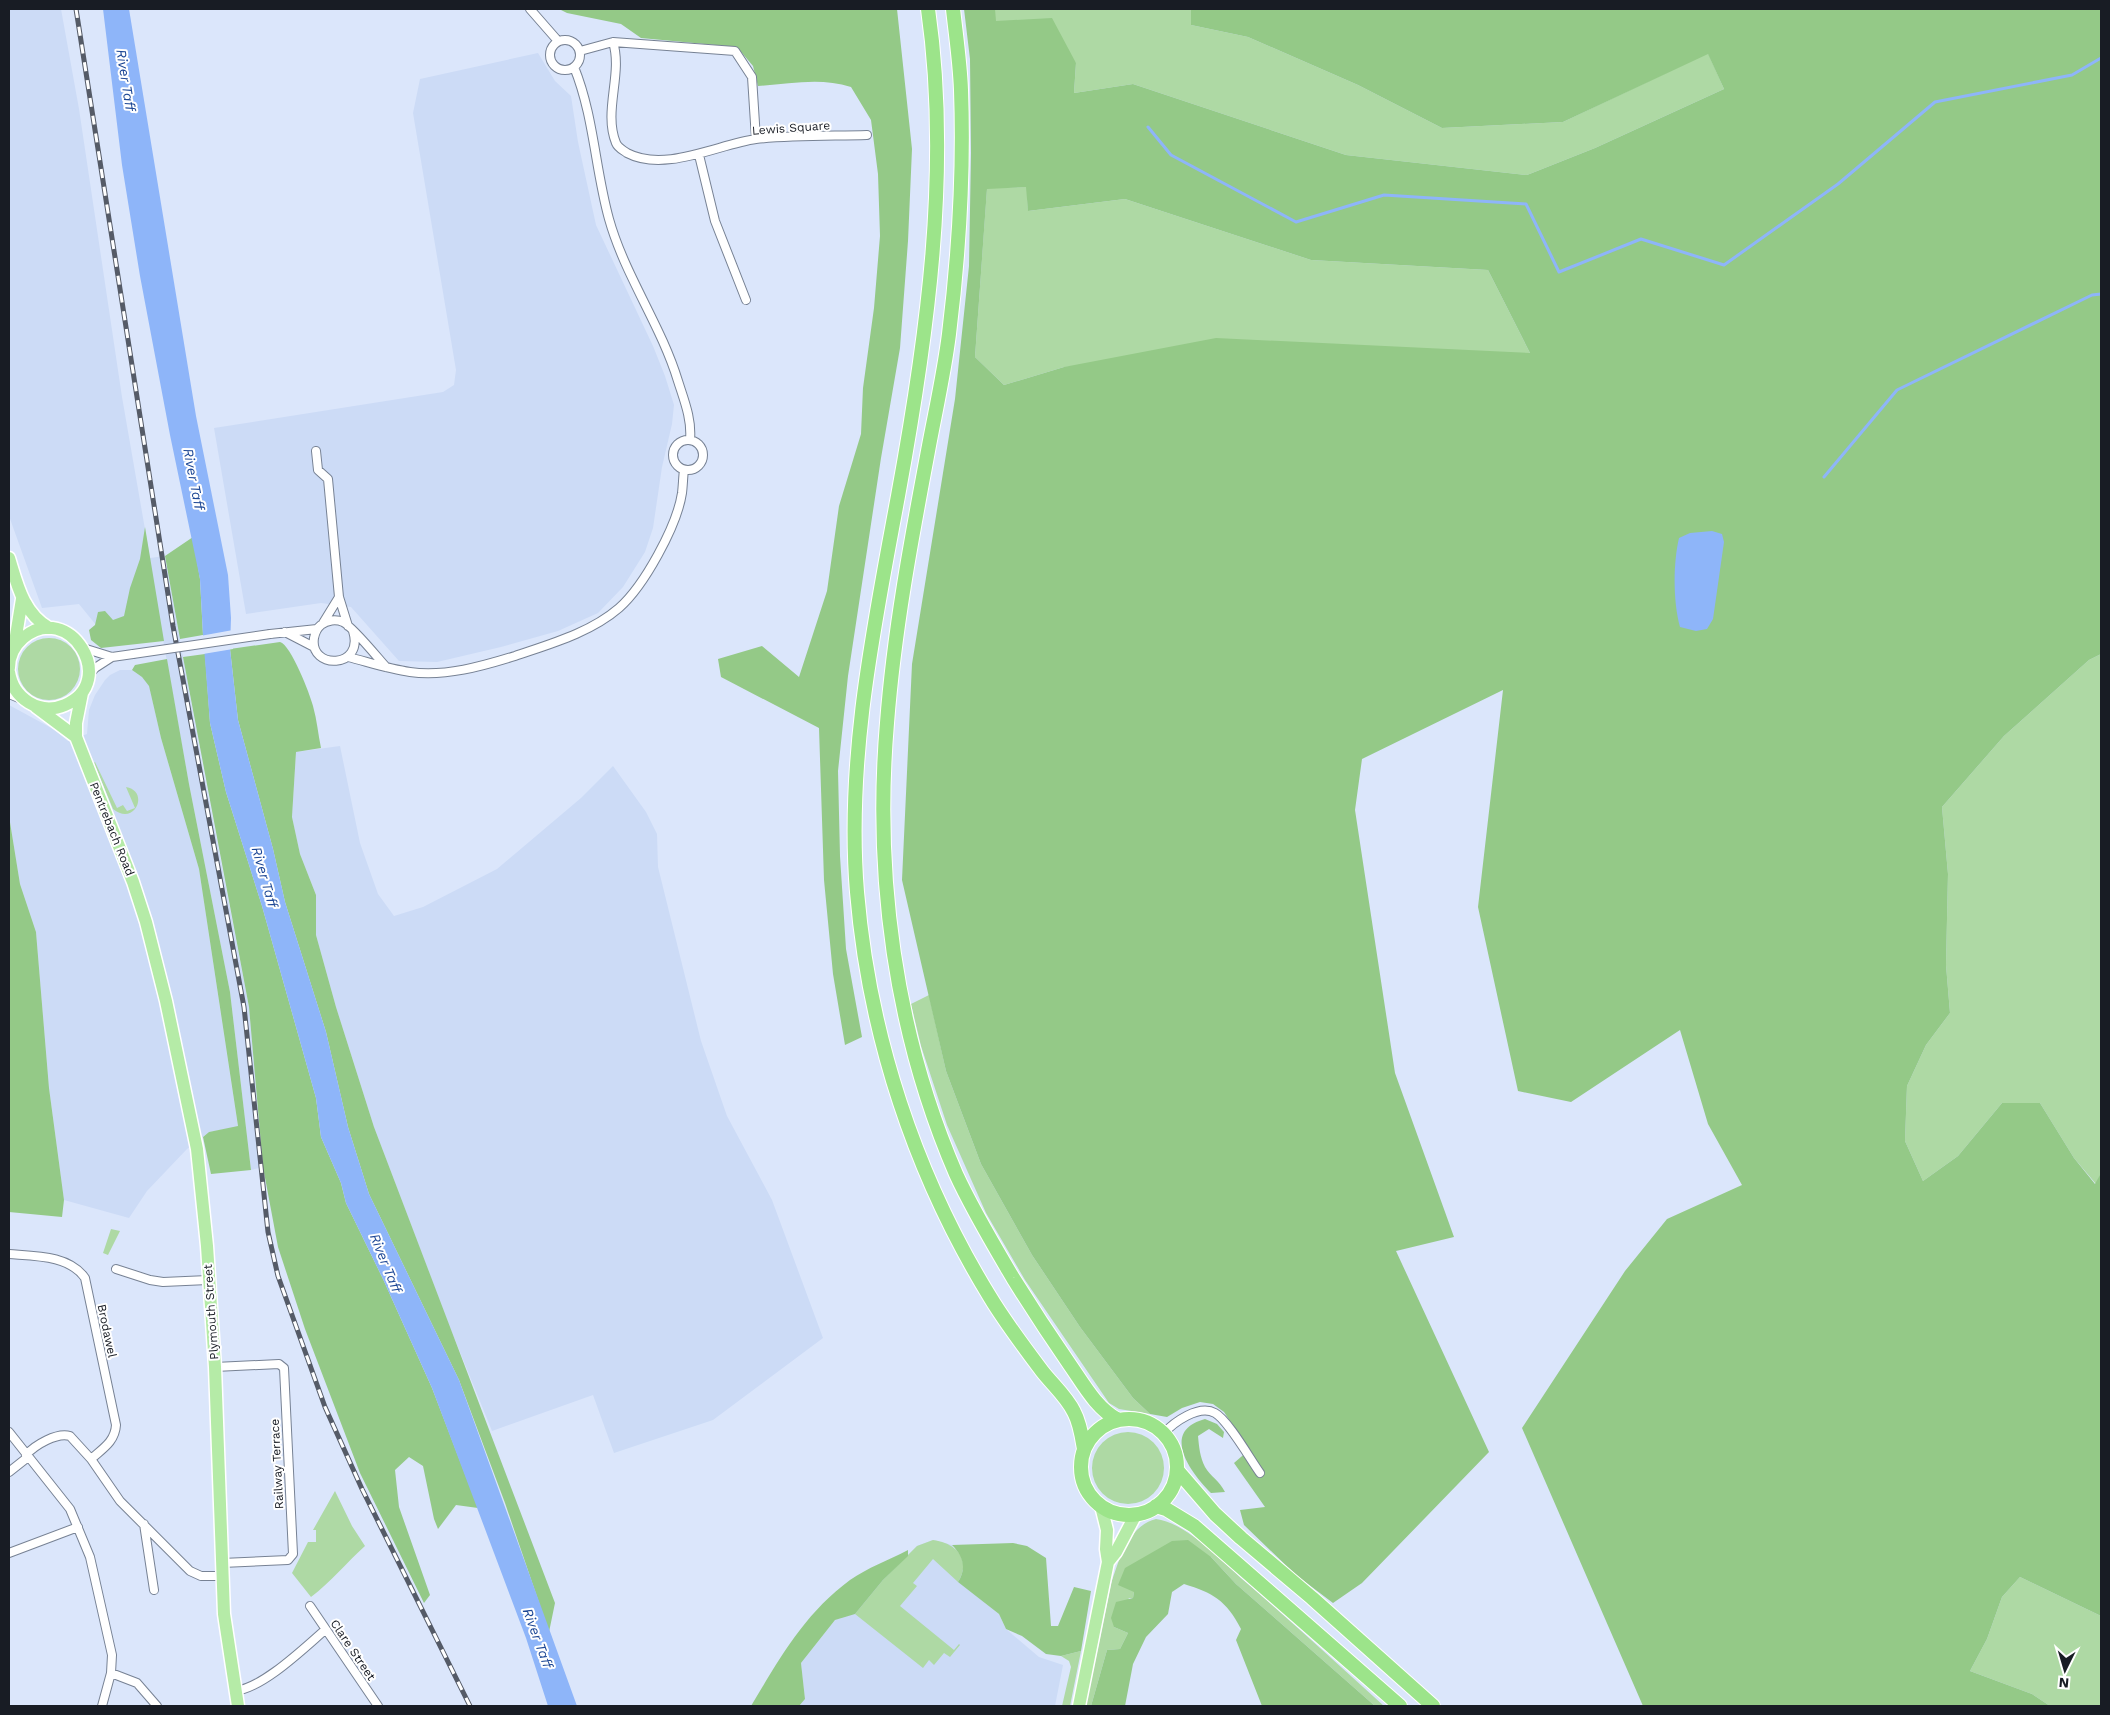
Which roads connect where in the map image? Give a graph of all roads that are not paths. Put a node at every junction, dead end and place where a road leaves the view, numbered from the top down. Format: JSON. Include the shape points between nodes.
{"nodes":[{"id":1,"x":530,"y":9,"type":"edge"},
{"id":2,"x":928,"y":9,"type":"edge"},
{"id":3,"x":953,"y":9,"type":"edge"},
{"id":4,"x":558,"y":41,"type":"junction"},
{"id":5,"x":613,"y":42,"type":"junction"},
{"id":6,"x":580,"y":51,"type":"junction"},
{"id":7,"x":574,"y":67,"type":"junction"},
{"id":8,"x":866,"y":135,"type":"dead end"},
{"id":9,"x":756,"y":139,"type":"junction"},
{"id":10,"x":699,"y":155,"type":"junction"},
{"id":11,"x":746,"y":300,"type":"dead end"},
{"id":12,"x":690,"y":440,"type":"junction"},
{"id":13,"x":316,"y":451,"type":"dead end"},
{"id":14,"x":684,"y":470,"type":"junction"},
{"id":15,"x":9,"y":558,"type":"edge"},
{"id":16,"x":339,"y":597,"type":"junction"},
{"id":17,"x":22,"y":599,"type":"junction"},
{"id":18,"x":320,"y":626,"type":"junction"},
{"id":19,"x":49,"y":628,"type":"junction"},
{"id":20,"x":350,"y":628,"type":"junction"},
{"id":21,"x":285,"y":632,"type":"junction"},
{"id":22,"x":314,"y":647,"type":"junction"},
{"id":23,"x":83,"y":648,"type":"junction"},
{"id":24,"x":13,"y":651,"type":"junction"},
{"id":25,"x":112,"y":657,"type":"junction"},
{"id":26,"x":348,"y":657,"type":"junction"},
{"id":27,"x":9,"y":665,"type":"edge"},
{"id":28,"x":386,"y":667,"type":"junction"},
{"id":29,"x":9,"y":672,"type":"edge"},
{"id":30,"x":88,"y":676,"type":"junction"},
{"id":31,"x":82,"y":693,"type":"junction"},
{"id":32,"x":9,"y":694,"type":"edge"},
{"id":33,"x":29,"y":703,"type":"junction"},
{"id":34,"x":76,"y":737,"type":"junction"},
{"id":35,"x":146,"y":922,"type":"joint"},
{"id":36,"x":9,"y":1254,"type":"edge"},
{"id":37,"x":116,"y":1269,"type":"dead end"},
{"id":38,"x":208,"y":1280,"type":"junction"},
{"id":39,"x":214,"y":1367,"type":"junction"},
{"id":40,"x":1118,"y":1420,"type":"junction"},
{"id":41,"x":9,"y":1432,"type":"edge"},
{"id":42,"x":1164,"y":1434,"type":"junction"},
{"id":43,"x":1084,"y":1449,"type":"junction"},
{"id":44,"x":27,"y":1456,"type":"junction"},
{"id":45,"x":91,"y":1459,"type":"junction"},
{"id":46,"x":1177,"y":1470,"type":"junction"},
{"id":47,"x":9,"y":1472,"type":"edge"},
{"id":48,"x":1260,"y":1473,"type":"dead end"},
{"id":49,"x":1100,"y":1506,"type":"junction"},
{"id":50,"x":1156,"y":1506,"type":"junction"},
{"id":51,"x":1136,"y":1514,"type":"junction"},
{"id":52,"x":144,"y":1524,"type":"junction"},
{"id":53,"x":78,"y":1527,"type":"junction"},
{"id":54,"x":9,"y":1553,"type":"edge"},
{"id":55,"x":1108,"y":1562,"type":"junction"},
{"id":56,"x":222,"y":1569,"type":"junction"},
{"id":57,"x":154,"y":1590,"type":"dead end"},
{"id":58,"x":310,"y":1606,"type":"dead end"},
{"id":59,"x":326,"y":1630,"type":"junction"},
{"id":60,"x":111,"y":1673,"type":"junction"},
{"id":61,"x":235,"y":1691,"type":"junction"},
{"id":62,"x":102,"y":1706,"type":"edge"},
{"id":63,"x":157,"y":1706,"type":"edge"},
{"id":64,"x":238,"y":1706,"type":"edge"},
{"id":65,"x":378,"y":1706,"type":"edge"},
{"id":66,"x":1079,"y":1706,"type":"edge"},
{"id":67,"x":1400,"y":1706,"type":"edge"},
{"id":68,"x":1433,"y":1706,"type":"edge"}],
"edges":[{"from":1,"to":4,"type":"street"},
{"from":2,"to":43,"type":"highway","via":[[937,154],[932,265],[912,417],[882,576],[863,703],[855,786],[857,888],[863,948],[886,1057],[918,1154],[972,1267],[992,1300],[1074,1412]]},
{"from":3,"to":40,"type":"highway","via":[[961,86],[958,259],[948,339],[892,668],[884,790],[887,900],[897,977],[908,1028],[957,1175],[1042,1324],[1096,1403]]},
{"from":4,"to":6,"type":"street","via":[[572,41]]},
{"from":4,"to":7,"type":"street","via":[[550,51],[553,64],[565,70]]},
{"from":5,"to":6,"type":"street"},
{"from":5,"to":9,"type":"street","via":[[735,51],[752,77]]},
{"from":5,"to":10,"type":"street","name":"Lewis Square","via":[[617,53],[612,127],[616,144],[636,158]]},
{"from":6,"to":7,"type":"street","via":[[580,60]]},
{"from":7,"to":12,"type":"street","via":[[584,92],[609,220],[624,262],[674,369],[691,427]]},
{"from":8,"to":9,"type":"street","name":"Lewis Square"},
{"from":9,"to":10,"type":"street","name":"Lewis Square"},
{"from":10,"to":11,"type":"street","via":[[715,221]]},
{"from":12,"to":14,"type":"street","via":[[680,442],[673,451],[676,464]]},
{"from":12,"to":14,"type":"street","via":[[701,448],[703,458],[698,466]]},
{"from":13,"to":16,"type":"street","via":[[318,470],[328,479]]},
{"from":14,"to":28,"type":"street","via":[[675,517],[658,555],[619,608],[590,627],[552,644],[474,667],[411,672]]},
{"from":15,"to":17,"type":"main road"},
{"from":16,"to":18,"type":"street"},
{"from":16,"to":20,"type":"street"},
{"from":17,"to":19,"type":"main road","via":[[38,621]]},
{"from":17,"to":24,"type":"main road"},
{"from":18,"to":20,"type":"street","via":[[336,620]]},
{"from":18,"to":21,"type":"street"},
{"from":18,"to":22,"type":"street","via":[[313,641]]},
{"from":19,"to":23,"type":"main road","via":[[70,634]]},
{"from":19,"to":24,"type":"main road","via":[[26,636]]},
{"from":20,"to":26,"type":"street","via":[[355,645]]},
{"from":20,"to":28,"type":"street"},
{"from":21,"to":22,"type":"street"},
{"from":21,"to":25,"type":"street","bridge":true},
{"from":22,"to":26,"type":"street","via":[[327,660],[334,662]]},
{"from":23,"to":25,"type":"street"},
{"from":23,"to":30,"type":"main road","via":[[87,656]]},
{"from":24,"to":27,"type":"main road"},
{"from":25,"to":30,"type":"street"},
{"from":26,"to":28,"type":"street"},
{"from":29,"to":33,"type":"main road","via":[[15,690]]},
{"from":30,"to":31,"type":"main road","name":"Pentrebach Road"},
{"from":31,"to":33,"type":"main road","via":[[59,707],[46,708]]},
{"from":31,"to":34,"type":"main road","name":"Pentrebach Road"},
{"from":32,"to":33,"type":"street"},
{"from":33,"to":34,"type":"main road"},
{"from":34,"to":35,"type":"main road","name":"Pentrebach Road","via":[[130,872]]},
{"from":35,"to":38,"type":"main road","name":"Plymouth Street","via":[[197,1149]]},
{"from":36,"to":45,"type":"street","name":"Brodawel","via":[[55,1259],[79,1270],[85,1278],[116,1425],[111,1441]]},
{"from":37,"to":38,"type":"street","via":[[163,1282]]},
{"from":38,"to":39,"type":"main road","name":"Plymouth Street"},
{"from":39,"to":56,"type":"main road","name":"Plymouth Street"},
{"from":39,"to":56,"type":"street","name":"Railway Terrace","via":[[279,1364],[284,1368],[293,1554],[288,1560]]},
{"from":40,"to":42,"type":"highway","via":[[1142,1421]]},
{"from":40,"to":43,"type":"highway","via":[[1092,1436]]},
{"from":41,"to":44,"type":"street"},
{"from":42,"to":46,"type":"highway","via":[[1173,1451]]},
{"from":42,"to":48,"type":"street","via":[[1194,1413],[1216,1413]]},
{"from":43,"to":49,"type":"highway","via":[[1082,1478]]},
{"from":44,"to":45,"type":"street","name":"Railway Terrace","via":[[57,1436],[66,1435],[74,1439]]},
{"from":44,"to":47,"type":"street"},
{"from":44,"to":53,"type":"street","via":[[70,1509]]},
{"from":45,"to":52,"type":"street","name":"Railway Terrace","via":[[120,1501]]},
{"from":46,"to":50,"type":"highway","via":[[1172,1488]]},
{"from":46,"to":68,"type":"highway","via":[[1241,1538]]},
{"from":49,"to":51,"type":"highway","via":[[1116,1513]]},
{"from":49,"to":55,"type":"main road","via":[[1107,1530]]},
{"from":50,"to":51,"type":"highway"},
{"from":50,"to":67,"type":"highway","via":[[1194,1526]]},
{"from":51,"to":55,"type":"main road"},
{"from":52,"to":56,"type":"street","name":"Railway Terrace","via":[[196,1575]]},
{"from":52,"to":57,"type":"street"},
{"from":53,"to":54,"type":"street"},
{"from":53,"to":60,"type":"street","via":[[90,1557],[106,1624],[112,1655]]},
{"from":55,"to":66,"type":"main road"},
{"from":56,"to":61,"type":"main road","name":"Plymouth Street","via":[[224,1614]]},
{"from":58,"to":59,"type":"street","name":"Clare Street"},
{"from":59,"to":61,"type":"street","via":[[253,1686]]},
{"from":59,"to":65,"type":"street","name":"Clare Street"},
{"from":60,"to":62,"type":"street"},
{"from":60,"to":63,"type":"street","via":[[137,1683]]},
{"from":61,"to":64,"type":"main road","name":"Plymouth Street"}]}
